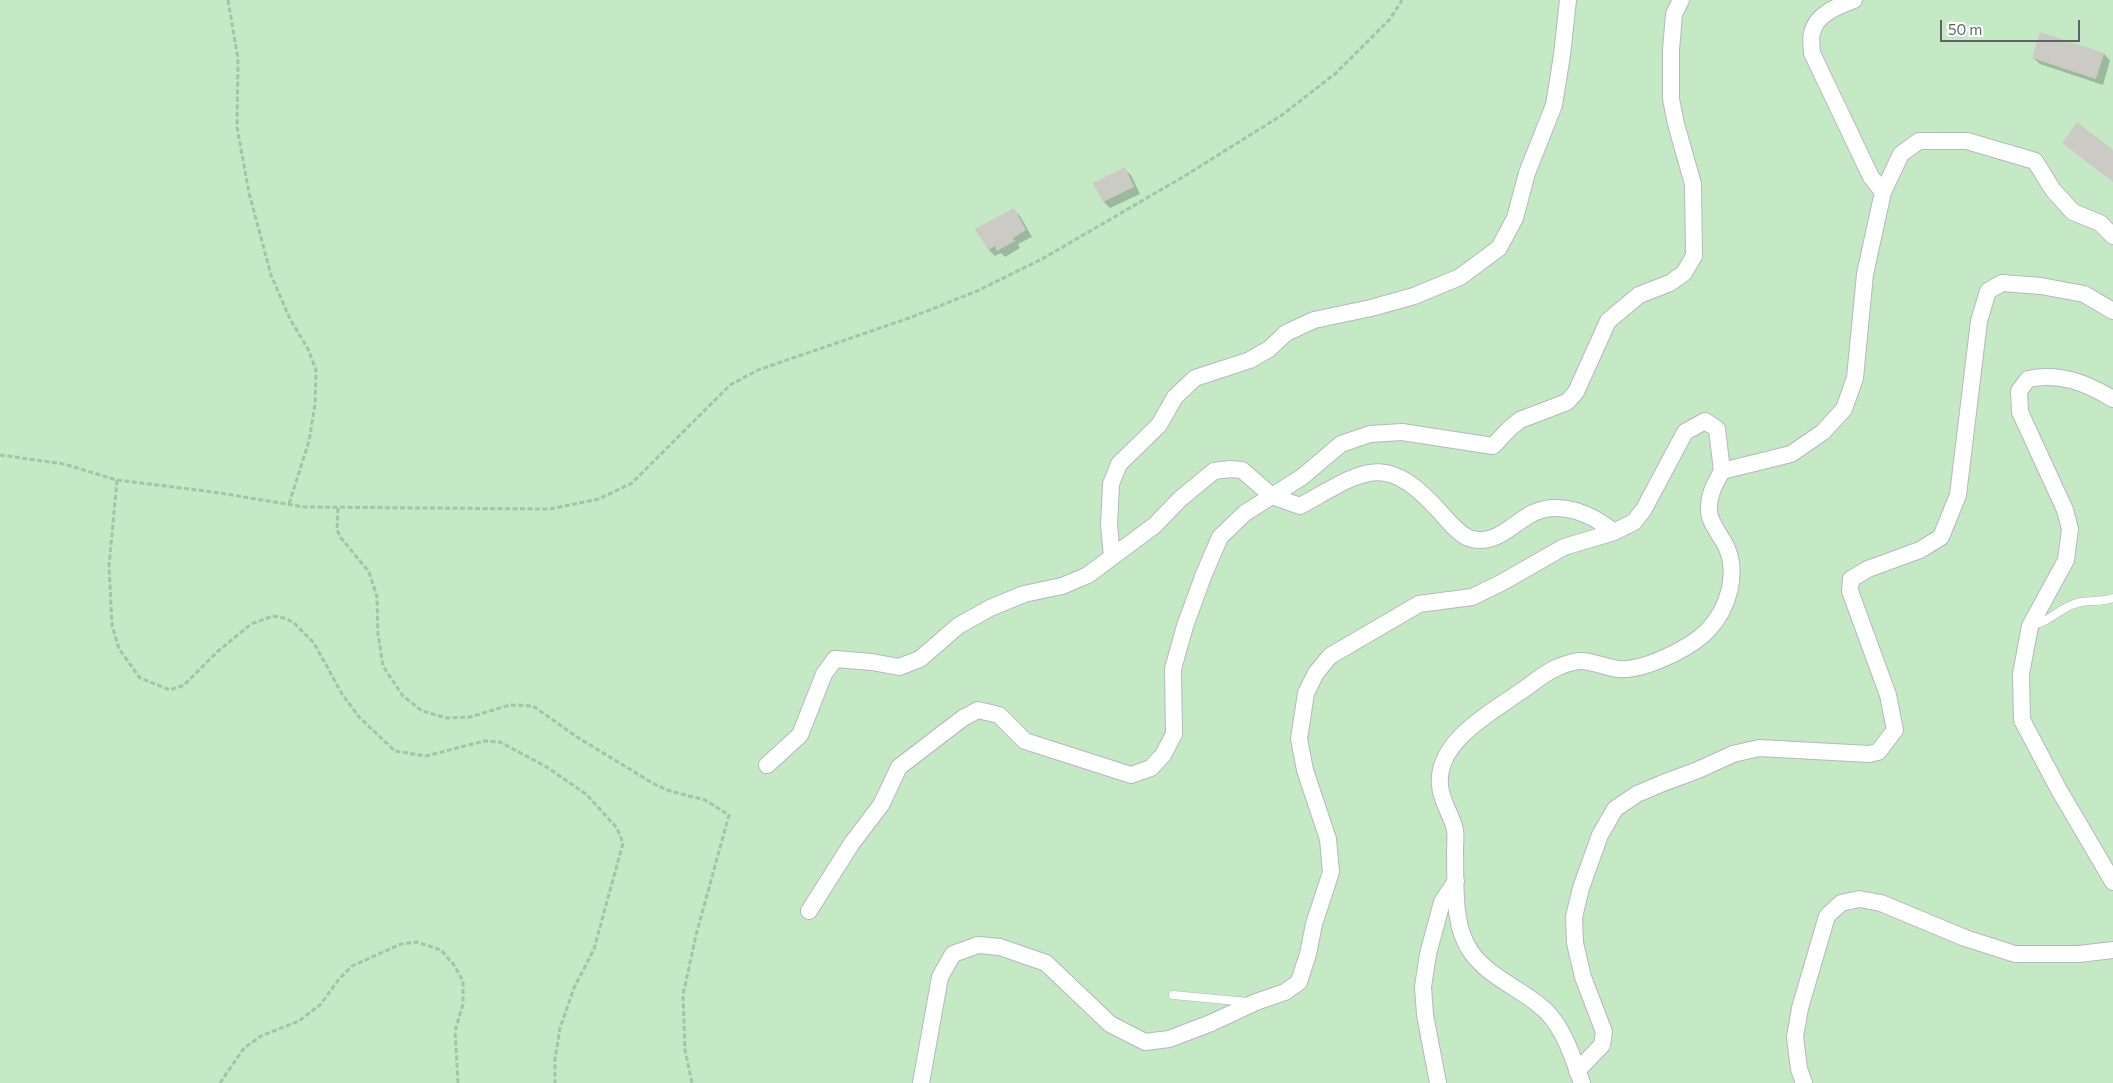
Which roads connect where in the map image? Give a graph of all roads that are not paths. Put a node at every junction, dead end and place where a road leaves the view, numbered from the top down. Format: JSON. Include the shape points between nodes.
{"nodes":[{"id":1,"x":1568,"y":0,"type":"edge"},
{"id":2,"x":1681,"y":0,"type":"edge"},
{"id":3,"x":1854,"y":0,"type":"edge"},
{"id":4,"x":1883,"y":192,"type":"junction"},
{"id":5,"x":2113,"y":236,"type":"edge"},
{"id":6,"x":2113,"y":311,"type":"edge"},
{"id":7,"x":2113,"y":399,"type":"edge"},
{"id":8,"x":1722,"y":472,"type":"junction"},
{"id":9,"x":1272,"y":496,"type":"junction"},
{"id":10,"x":1614,"y":532,"type":"junction"},
{"id":11,"x":1112,"y":557,"type":"junction"},
{"id":12,"x":2113,"y":598,"type":"edge"},
{"id":13,"x":2030,"y":626,"type":"junction"},
{"id":14,"x":767,"y":765,"type":"dead end"},
{"id":15,"x":1456,"y":881,"type":"junction"},
{"id":16,"x":2113,"y":882,"type":"edge"},
{"id":17,"x":809,"y":911,"type":"dead end"},
{"id":18,"x":2113,"y":950,"type":"edge"},
{"id":19,"x":1173,"y":995,"type":"dead end"},
{"id":20,"x":1256,"y":1002,"type":"junction"},
{"id":21,"x":1580,"y":1077,"type":"edge"},
{"id":22,"x":921,"y":1083,"type":"edge"},
{"id":23,"x":1438,"y":1083,"type":"edge"},
{"id":24,"x":1804,"y":1083,"type":"edge"}],
"edges":[{"from":1,"to":11,"type":"street","via":[[1554,105],[1527,173],[1515,218],[1499,248],[1460,277],[1414,296],[1314,320],[1286,333],[1269,349],[1250,360],[1195,378],[1175,397],[1159,425],[1119,464],[1111,484],[1109,525]]},
{"from":2,"to":9,"type":"street","via":[[1674,14],[1670,99],[1693,184],[1694,256],[1684,273],[1670,283],[1639,295],[1608,321],[1576,392],[1567,402],[1520,420],[1493,446],[1402,432],[1370,434],[1341,444],[1302,477]]},
{"from":3,"to":4,"type":"street","via":[[1834,8],[1818,20],[1812,33],[1812,53],[1871,177]]},
{"from":4,"to":5,"type":"street","via":[[1901,154],[1919,140],[1967,141],[2035,162],[2053,190],[2073,212],[2100,223]]},
{"from":4,"to":8,"type":"street","via":[[1865,274],[1855,378],[1844,409],[1824,432],[1791,454]]},
{"from":6,"to":21,"type":"street","via":[[2084,294],[2041,286],[2002,283],[1988,291],[1979,321],[1958,495],[1941,537],[1920,550],[1868,569],[1851,579],[1850,591],[1888,695],[1895,730],[1878,752],[1759,748],[1733,754],[1663,782],[1615,809],[1600,835],[1574,917],[1575,943],[1583,977],[1604,1032],[1602,1045]]},
{"from":7,"to":13,"type":"street","via":[[2086,384],[2060,377],[2028,378],[2020,391],[2020,412],[2065,510],[2070,529],[2066,560]]},
{"from":8,"to":10,"type":"street","via":[[1718,429],[1705,421],[1686,432],[1634,522]]},
{"from":8,"to":15,"type":"street","via":[[1711,488],[1709,514],[1727,549],[1731,567],[1731,584],[1724,609],[1707,631],[1683,648],[1644,666],[1620,669],[1580,660],[1554,669],[1477,721],[1458,738],[1442,764],[1439,785],[1455,830]]},
{"from":9,"to":10,"type":"street","via":[[1300,506],[1356,475],[1375,471],[1394,474],[1424,494],[1455,529],[1471,539],[1486,541],[1533,514],[1554,507],[1576,511],[1600,521]]},
{"from":9,"to":11,"type":"street","via":[[1242,470],[1214,471],[1155,525]]},
{"from":9,"to":17,"type":"street","via":[[1245,512],[1220,537],[1185,626],[1173,669],[1174,734],[1151,768],[1131,775],[1025,741],[999,715],[978,710],[899,767],[881,805],[852,843]]},
{"from":10,"to":20,"type":"street","via":[[1564,547],[1472,597],[1419,604],[1330,656],[1316,673],[1306,693],[1299,739],[1305,770],[1328,839],[1331,872],[1299,982],[1285,992]]},
{"from":11,"to":14,"type":"street","via":[[1088,575],[1062,586],[1024,594],[990,608],[958,626],[920,659],[899,667],[835,659],[824,674],[800,735]]},
{"from":12,"to":13,"type":"lane","via":[[2075,603],[2044,623]]},
{"from":13,"to":16,"type":"street","via":[[2021,674],[2022,720]]},
{"from":15,"to":21,"type":"street","via":[[1457,911],[1470,950],[1481,965],[1541,1006],[1555,1021]]},
{"from":15,"to":23,"type":"street","via":[[1442,902],[1423,987]]},
{"from":18,"to":24,"type":"street","via":[[2079,954],[2015,954],[1965,938],[1881,903],[1860,899],[1841,903],[1827,916],[1800,1008],[1795,1037]]},
{"from":19,"to":20,"type":"lane"},
{"from":20,"to":22,"type":"street","via":[[1169,1039],[1145,1042],[1110,1024],[1046,963],[1000,947],[978,946],[953,954],[940,976]]}]}
